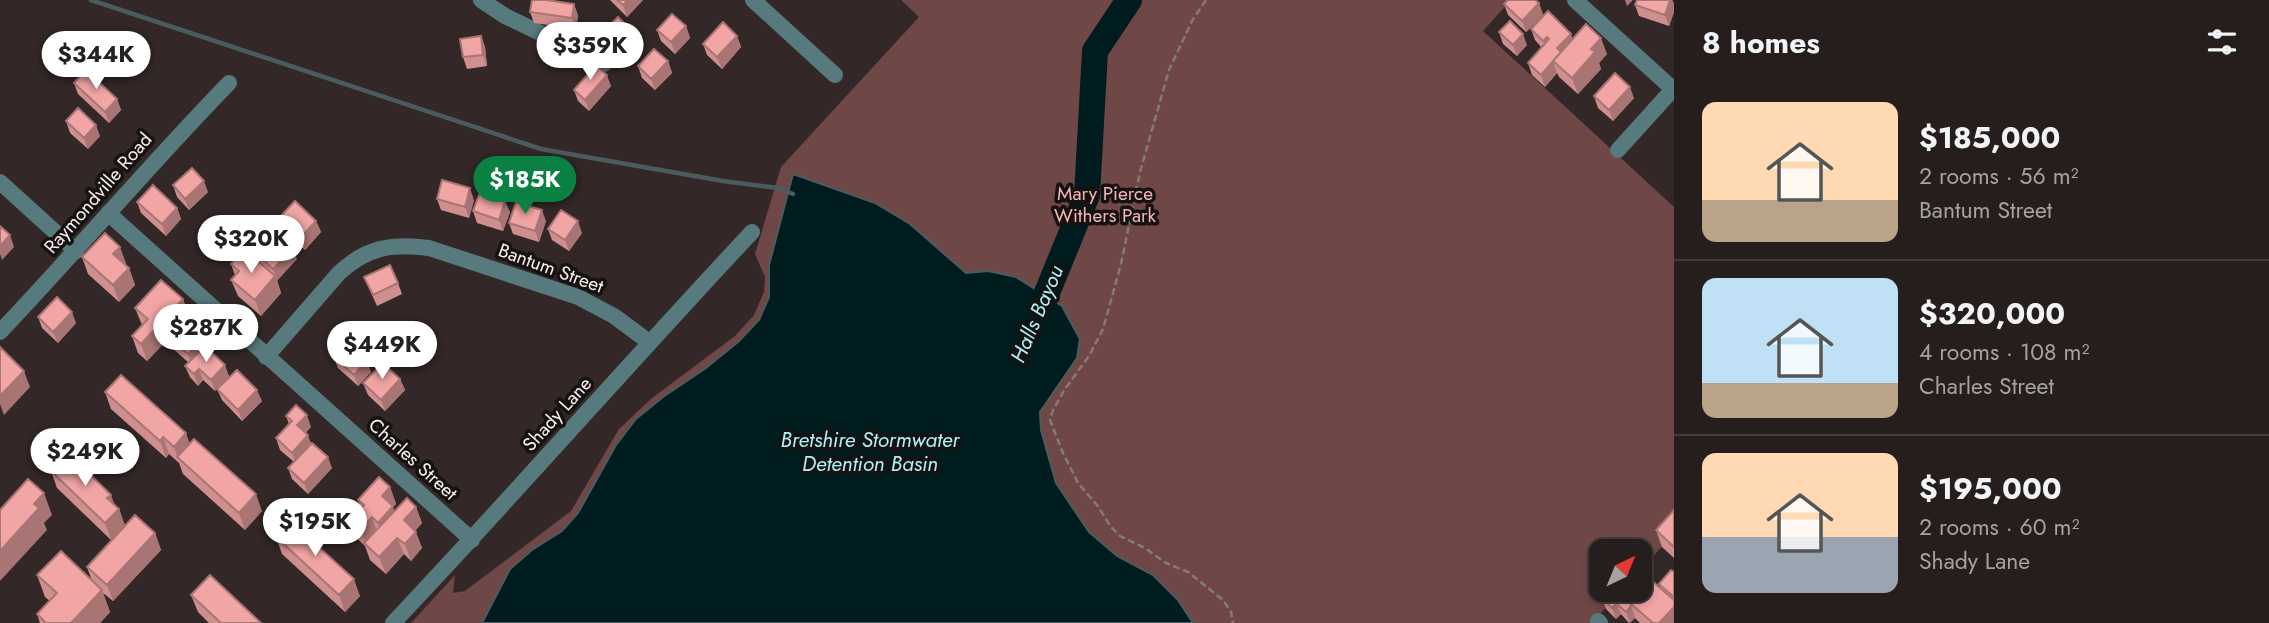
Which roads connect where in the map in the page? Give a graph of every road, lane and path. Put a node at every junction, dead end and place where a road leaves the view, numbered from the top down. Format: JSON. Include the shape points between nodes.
{"nodes":[{"id":1,"x":481,"y":0,"type":"edge"},
{"id":2,"x":753,"y":0,"type":"edge"},
{"id":3,"x":1206,"y":0,"type":"edge"},
{"id":4,"x":1575,"y":0,"type":"edge"},
{"id":5,"x":604,"y":64,"type":"dead end"},
{"id":6,"x":835,"y":75,"type":"dead end"},
{"id":7,"x":229,"y":83,"type":"dead end"},
{"id":8,"x":1674,"y":89,"type":"edge"},
{"id":9,"x":1618,"y":150,"type":"dead end"},
{"id":10,"x":0,"y":182,"type":"edge"},
{"id":11,"x":108,"y":213,"type":"junction"},
{"id":12,"x":752,"y":232,"type":"dead end"},
{"id":13,"x":76,"y":251,"type":"junction"},
{"id":14,"x":0,"y":332,"type":"edge"},
{"id":15,"x":649,"y":342,"type":"junction"},
{"id":16,"x":266,"y":357,"type":"junction"},
{"id":17,"x":471,"y":540,"type":"junction"},
{"id":18,"x":393,"y":623,"type":"edge"},
{"id":19,"x":1233,"y":623,"type":"edge"}],
"edges":[{"from":1,"to":5,"type":"street"},
{"from":2,"to":6,"type":"street"},
{"from":3,"to":19,"type":"path","via":[[1169,70],[1103,329],[1050,420],[1078,483],[1111,527],[1188,572],[1223,600]]},
{"from":4,"to":8,"type":"street"},
{"from":7,"to":11,"type":"street","name":"Raymondville Road"},
{"from":8,"to":9,"type":"street"},
{"from":10,"to":13,"type":"street"},
{"from":11,"to":13,"type":"street","name":"Raymondville Road"},
{"from":11,"to":16,"type":"street","name":"Charles Street"},
{"from":12,"to":15,"type":"street","name":"Shady Lane"},
{"from":13,"to":14,"type":"street","name":"Raymondville Road"},
{"from":15,"to":16,"type":"street","name":"Bantum Street","via":[[578,297],[429,248],[405,245],[385,247],[351,262]]},
{"from":15,"to":17,"type":"street","name":"Shady Lane"},
{"from":16,"to":17,"type":"street","name":"Charles Street"},
{"from":17,"to":18,"type":"street","name":"Shady Lane"}]}
